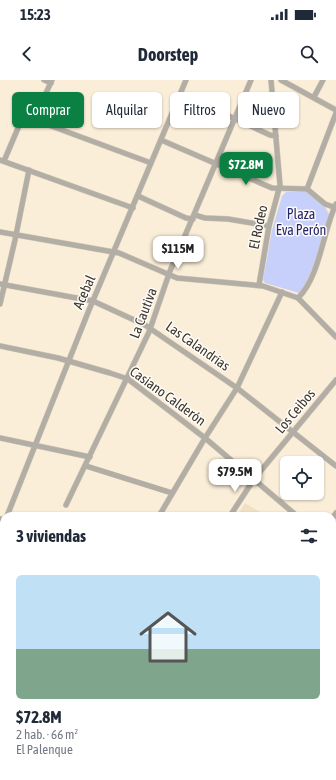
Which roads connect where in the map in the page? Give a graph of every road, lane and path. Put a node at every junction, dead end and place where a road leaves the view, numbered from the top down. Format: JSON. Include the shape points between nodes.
{"nodes":[{"id":1,"x":44,"y":80,"type":"edge"},
{"id":2,"x":186,"y":80,"type":"edge"},
{"id":3,"x":251,"y":80,"type":"edge"},
{"id":4,"x":271,"y":80,"type":"edge"},
{"id":5,"x":281,"y":80,"type":"edge"},
{"id":6,"x":323,"y":80,"type":"edge"},
{"id":7,"x":51,"y":82,"type":"edge"},
{"id":8,"x":47,"y":92,"type":"edge"},
{"id":9,"x":181,"y":92,"type":"edge"},
{"id":10,"x":314,"y":98,"type":"junction"},
{"id":11,"x":336,"y":110,"type":"edge"},
{"id":12,"x":336,"y":113,"type":"edge"},
{"id":13,"x":230,"y":117,"type":"edge"},
{"id":14,"x":170,"y":118,"type":"edge"},
{"id":15,"x":235,"y":119,"type":"junction"},
{"id":16,"x":19,"y":128,"type":"edge"},
{"id":17,"x":56,"y":128,"type":"edge"},
{"id":18,"x":276,"y":136,"type":"junction"},
{"id":19,"x":161,"y":140,"type":"junction"},
{"id":20,"x":2,"y":160,"type":"edge"},
{"id":21,"x":151,"y":163,"type":"junction"},
{"id":22,"x":216,"y":164,"type":"junction"},
{"id":23,"x":29,"y":170,"type":"junction"},
{"id":24,"x":280,"y":189,"type":"junction"},
{"id":25,"x":307,"y":189,"type":"junction"},
{"id":26,"x":138,"y":196,"type":"junction"},
{"id":27,"x":335,"y":206,"type":"edge"},
{"id":28,"x":134,"y":208,"type":"junction"},
{"id":29,"x":194,"y":217,"type":"junction"},
{"id":30,"x":269,"y":226,"type":"junction"},
{"id":31,"x":0,"y":232,"type":"edge"},
{"id":32,"x":16,"y":236,"type":"junction"},
{"id":33,"x":115,"y":252,"type":"junction"},
{"id":34,"x":169,"y":276,"type":"junction"},
{"id":35,"x":2,"y":284,"type":"edge"},
{"id":36,"x":259,"y":285,"type":"junction"},
{"id":37,"x":282,"y":292,"type":"junction"},
{"id":38,"x":298,"y":298,"type":"junction"},
{"id":39,"x":93,"y":301,"type":"junction"},
{"id":40,"x":0,"y":304,"type":"edge"},
{"id":41,"x":151,"y":328,"type":"junction"},
{"id":42,"x":336,"y":337,"type":"edge"},
{"id":43,"x":0,"y":346,"type":"edge"},
{"id":44,"x":69,"y":361,"type":"junction"},
{"id":45,"x":128,"y":380,"type":"junction"},
{"id":46,"x":336,"y":380,"type":"edge"},
{"id":47,"x":237,"y":388,"type":"junction"},
{"id":48,"x":292,"y":433,"type":"junction"},
{"id":49,"x":0,"y":438,"type":"edge"},
{"id":50,"x":205,"y":438,"type":"junction"},
{"id":51,"x":35,"y":445,"type":"junction"},
{"id":52,"x":90,"y":457,"type":"junction"},
{"id":53,"x":86,"y":466,"type":"junction"},
{"id":54,"x":336,"y":466,"type":"edge"},
{"id":55,"x":254,"y":479,"type":"junction"},
{"id":56,"x":172,"y":493,"type":"junction"},
{"id":57,"x":66,"y":505,"type":"dead end"},
{"id":58,"x":9,"y":512,"type":"edge"},
{"id":59,"x":161,"y":512,"type":"edge"},
{"id":60,"x":233,"y":512,"type":"edge"},
{"id":61,"x":292,"y":512,"type":"edge"}],
"edges":[{"from":1,"to":7,"type":"street"},
{"from":2,"to":9,"type":"street","name":"Acebal"},
{"from":3,"to":15,"type":"street","name":"La Cautiva"},
{"from":4,"to":18,"type":"street","name":"El Rodeo"},
{"from":5,"to":10,"type":"street"},
{"from":6,"to":10,"type":"street"},
{"from":7,"to":8,"type":"street"},
{"from":10,"to":11,"type":"street"},
{"from":12,"to":25,"type":"street"},
{"from":13,"to":15,"type":"street"},
{"from":14,"to":19,"type":"street","name":"Acebal"},
{"from":15,"to":18,"type":"street"},
{"from":15,"to":22,"type":"street","name":"La Cautiva"},
{"from":16,"to":20,"type":"street"},
{"from":17,"to":21,"type":"street"},
{"from":18,"to":24,"type":"street","name":"El Rodeo"},
{"from":19,"to":21,"type":"street","name":"Acebal"},
{"from":19,"to":22,"type":"street"},
{"from":20,"to":23,"type":"street"},
{"from":21,"to":26,"type":"street","name":"Acebal"},
{"from":22,"to":24,"type":"street"},
{"from":22,"to":29,"type":"street","name":"La Cautiva"},
{"from":23,"to":28,"type":"street"},
{"from":23,"to":32,"type":"street"},
{"from":24,"to":25,"type":"street"},
{"from":24,"to":30,"type":"street","name":"El Rodeo"},
{"from":25,"to":27,"type":"street","via":[[325,204]]},
{"from":26,"to":28,"type":"street","name":"Acebal"},
{"from":26,"to":29,"type":"street","via":[[186,218]]},
{"from":27,"to":38,"type":"street","via":[[316,266]]},
{"from":28,"to":33,"type":"street","name":"Acebal"},
{"from":29,"to":30,"type":"street","via":[[228,219]]},
{"from":29,"to":34,"type":"street","name":"La Cautiva"},
{"from":30,"to":36,"type":"street","name":"El Rodeo"},
{"from":31,"to":32,"type":"street"},
{"from":32,"to":33,"type":"street"},
{"from":32,"to":35,"type":"street"},
{"from":33,"to":34,"type":"street"},
{"from":33,"to":39,"type":"street","name":"Acebal"},
{"from":34,"to":36,"type":"street"},
{"from":34,"to":41,"type":"street","name":"La Cautiva"},
{"from":35,"to":39,"type":"street","name":"Las Calandrias"},
{"from":35,"to":40,"type":"street"},
{"from":36,"to":37,"type":"street"},
{"from":37,"to":38,"type":"street"},
{"from":37,"to":47,"type":"street"},
{"from":38,"to":42,"type":"street"},
{"from":39,"to":41,"type":"street","name":"Las Calandrias"},
{"from":39,"to":44,"type":"street","name":"Acebal"},
{"from":41,"to":45,"type":"street","name":"La Cautiva"},
{"from":41,"to":47,"type":"street","name":"Las Calandrias"},
{"from":43,"to":44,"type":"street","name":"Casiano Calderón"},
{"from":44,"to":45,"type":"street","name":"Casiano Calderón"},
{"from":44,"to":51,"type":"street","name":"Acebal"},
{"from":45,"to":50,"type":"street","name":"Casiano Calderón"},
{"from":45,"to":52,"type":"street","name":"La Cautiva"},
{"from":46,"to":48,"type":"street","name":"Los Ceibos"},
{"from":47,"to":48,"type":"street","name":"Las Calandrias"},
{"from":47,"to":50,"type":"street"},
{"from":48,"to":54,"type":"street","name":"Las Calandrias"},
{"from":48,"to":55,"type":"street","name":"Los Ceibos"},
{"from":49,"to":51,"type":"street"},
{"from":50,"to":55,"type":"street","name":"Casiano Calderón"},
{"from":50,"to":56,"type":"street"},
{"from":51,"to":52,"type":"street"},
{"from":51,"to":58,"type":"street","name":"Acebal"},
{"from":52,"to":53,"type":"street","name":"La Cautiva"},
{"from":53,"to":56,"type":"street"},
{"from":53,"to":57,"type":"street","name":"La Cautiva"},
{"from":55,"to":60,"type":"street","name":"Los Ceibos"},
{"from":55,"to":61,"type":"street","name":"Casiano Calderón"},
{"from":56,"to":59,"type":"street"}]}
